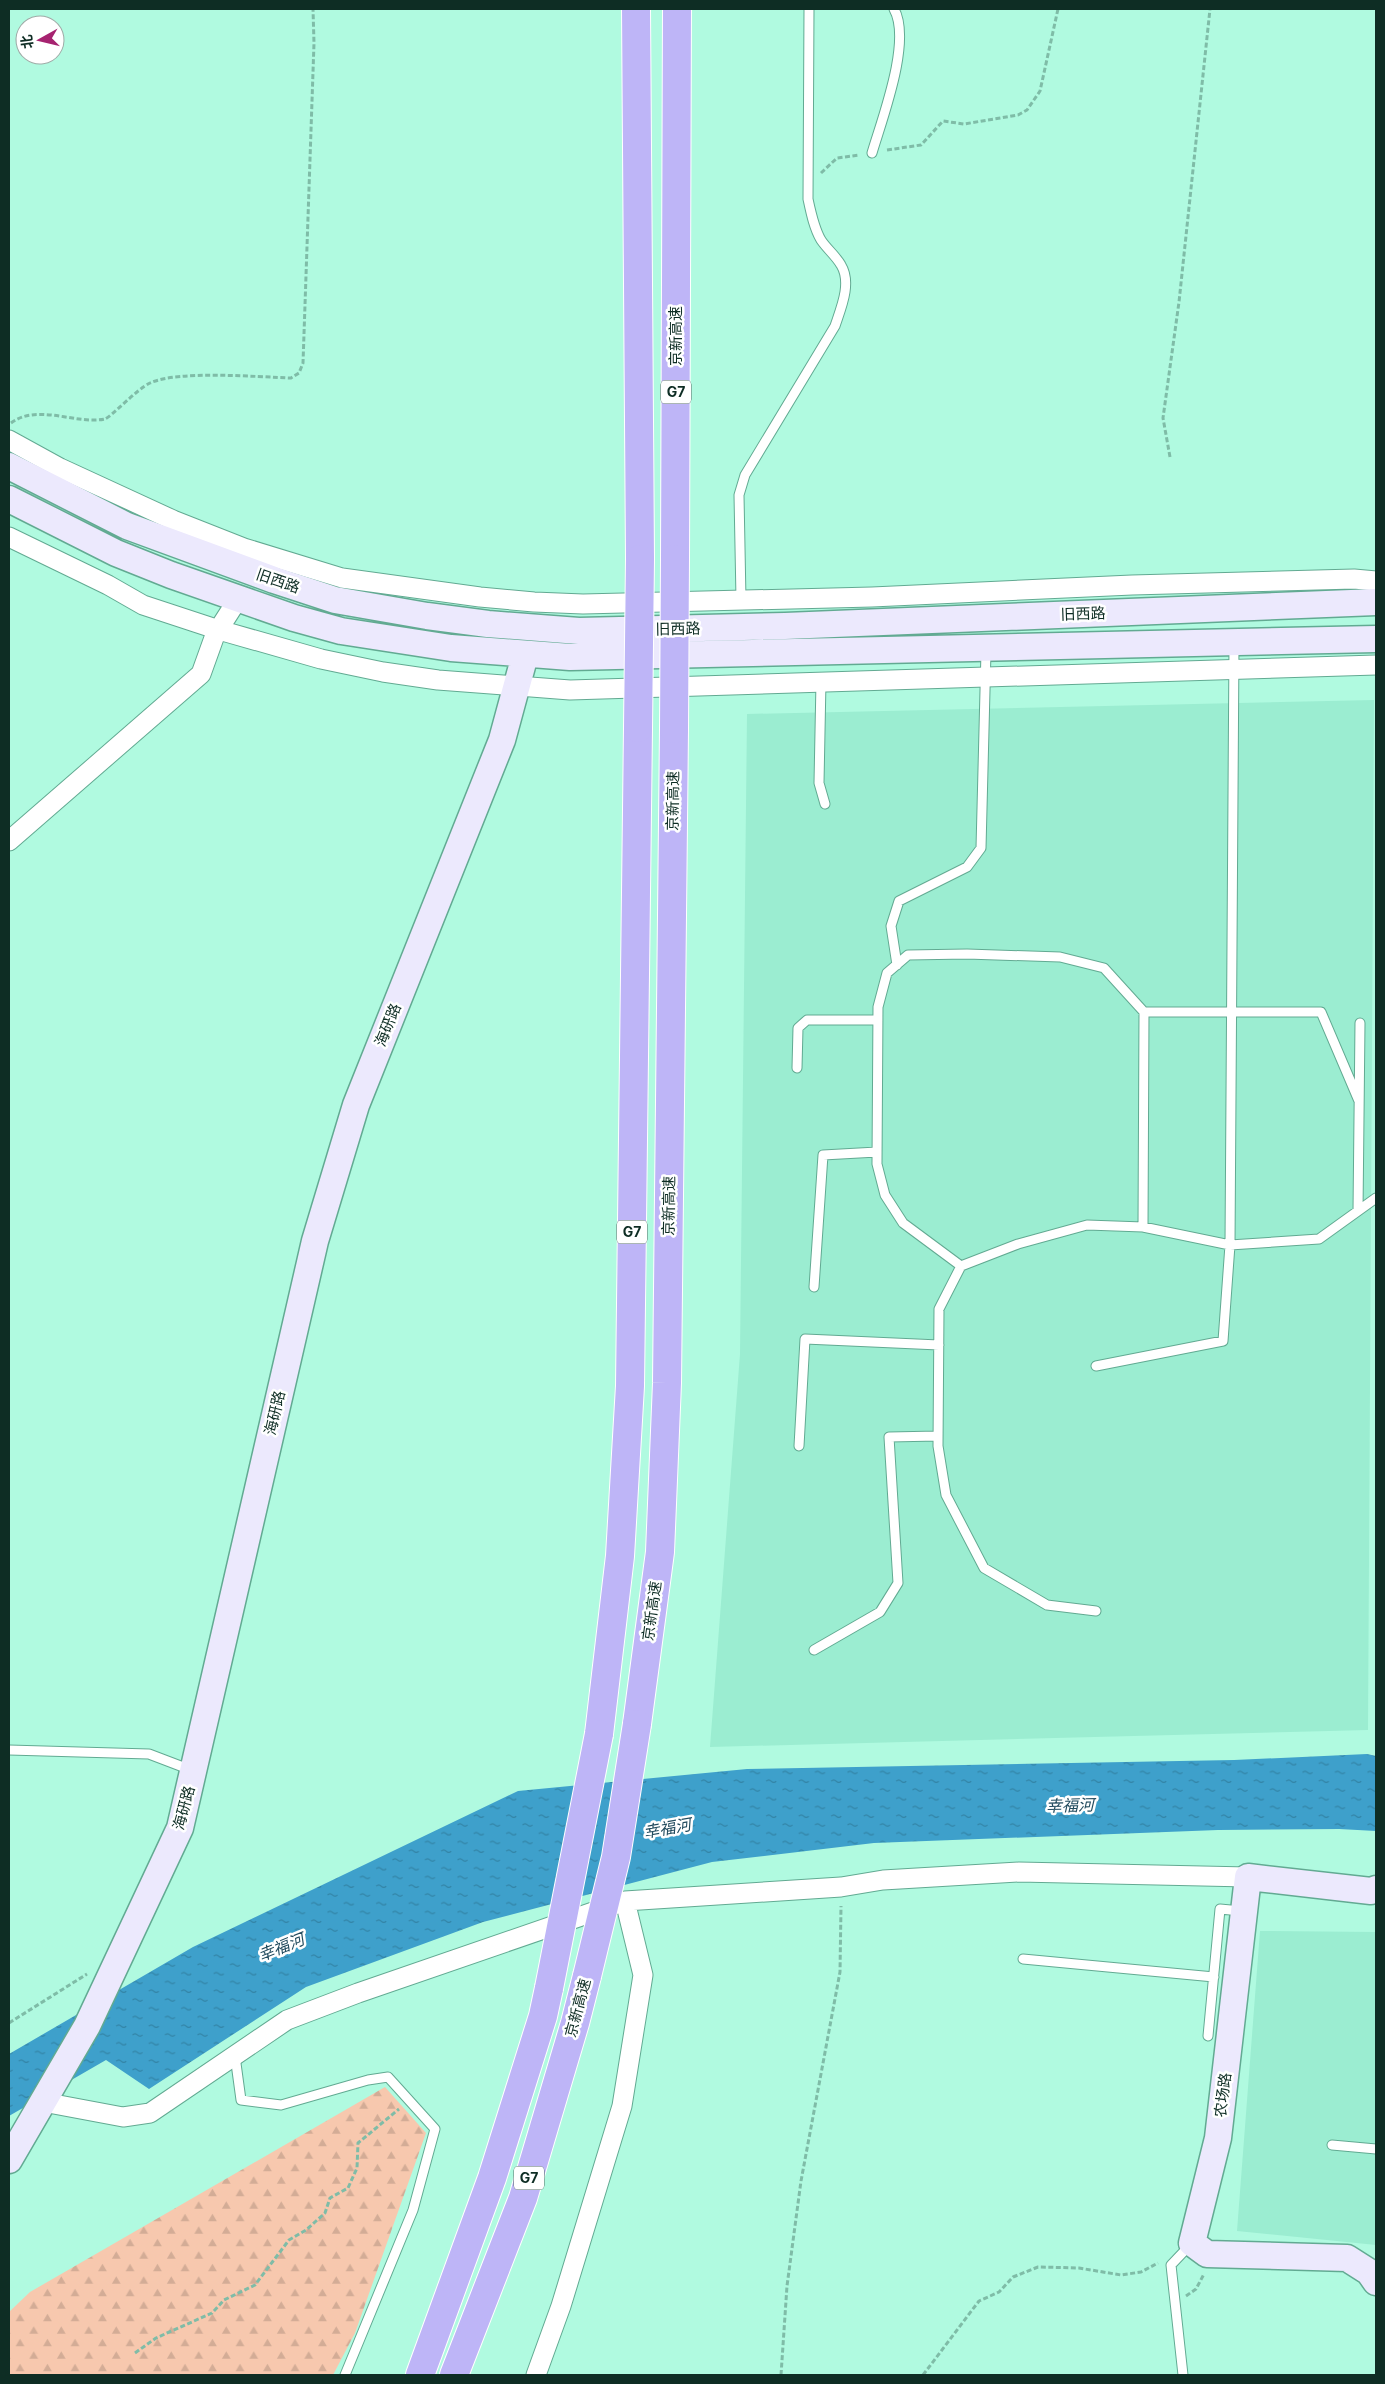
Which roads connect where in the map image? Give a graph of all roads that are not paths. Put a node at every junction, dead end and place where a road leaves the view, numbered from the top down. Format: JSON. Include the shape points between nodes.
{"nodes":[{"id":1,"x":636,"y":9,"type":"edge"},
{"id":2,"x":676,"y":9,"type":"edge"},
{"id":3,"x":809,"y":9,"type":"edge"},
{"id":4,"x":894,"y":9,"type":"edge"},
{"id":5,"x":872,"y":153,"type":"road end"},
{"id":6,"x":9,"y":440,"type":"edge"},
{"id":7,"x":9,"y":466,"type":"edge"},
{"id":8,"x":9,"y":499,"type":"edge"},
{"id":9,"x":9,"y":537,"type":"edge"},
{"id":10,"x":1376,"y":581,"type":"edge"},
{"id":11,"x":238,"y":599,"type":"junction"},
{"id":12,"x":741,"y":599,"type":"junction"},
{"id":13,"x":1376,"y":602,"type":"edge"},
{"id":14,"x":218,"y":630,"type":"junction"},
{"id":15,"x":1376,"y":639,"type":"edge"},
{"id":16,"x":1234,"y":641,"type":"junction"},
{"id":17,"x":986,"y":646,"type":"junction"},
{"id":18,"x":525,"y":655,"type":"junction"},
{"id":19,"x":1376,"y":665,"type":"edge"},
{"id":20,"x":1234,"y":669,"type":"junction"},
{"id":21,"x":986,"y":676,"type":"junction"},
{"id":22,"x":821,"y":681,"type":"junction"},
{"id":23,"x":517,"y":686,"type":"junction"},
{"id":24,"x":825,"y":804,"type":"dead end"},
{"id":25,"x":9,"y":841,"type":"edge"},
{"id":26,"x":896,"y":965,"type":"junction"},
{"id":27,"x":1232,"y":1011,"type":"junction"},
{"id":28,"x":1144,"y":1012,"type":"junction"},
{"id":29,"x":878,"y":1020,"type":"junction"},
{"id":30,"x":1360,"y":1023,"type":"dead end"},
{"id":31,"x":797,"y":1068,"type":"dead end"},
{"id":32,"x":1359,"y":1101,"type":"junction"},
{"id":33,"x":878,"y":1152,"type":"junction"},
{"id":34,"x":1376,"y":1198,"type":"edge"},
{"id":35,"x":1358,"y":1211,"type":"junction"},
{"id":36,"x":1143,"y":1227,"type":"junction"},
{"id":37,"x":1230,"y":1245,"type":"junction"},
{"id":38,"x":961,"y":1266,"type":"junction"},
{"id":39,"x":814,"y":1287,"type":"dead end"},
{"id":40,"x":939,"y":1345,"type":"junction"},
{"id":41,"x":1096,"y":1366,"type":"dead end"},
{"id":42,"x":938,"y":1436,"type":"junction"},
{"id":43,"x":798,"y":1446,"type":"dead end"},
{"id":44,"x":1096,"y":1611,"type":"dead end"},
{"id":45,"x":814,"y":1650,"type":"dead end"},
{"id":46,"x":9,"y":1750,"type":"edge"},
{"id":47,"x":193,"y":1771,"type":"junction"},
{"id":48,"x":1248,"y":1877,"type":"junction"},
{"id":49,"x":1376,"y":1889,"type":"edge"},
{"id":50,"x":625,"y":1901,"type":"junction"},
{"id":51,"x":1244,"y":1911,"type":"junction"},
{"id":52,"x":1023,"y":1959,"type":"dead end"},
{"id":53,"x":1214,"y":1977,"type":"junction"},
{"id":54,"x":1208,"y":2036,"type":"dead end"},
{"id":55,"x":235,"y":2056,"type":"junction"},
{"id":56,"x":49,"y":2092,"type":"junction"},
{"id":57,"x":1332,"y":2145,"type":"dead end"},
{"id":58,"x":1376,"y":2149,"type":"edge"},
{"id":59,"x":9,"y":2160,"type":"edge"},
{"id":60,"x":1200,"y":2249,"type":"junction"},
{"id":61,"x":1376,"y":2282,"type":"edge"},
{"id":62,"x":345,"y":2375,"type":"edge"},
{"id":63,"x":420,"y":2375,"type":"edge"},
{"id":64,"x":454,"y":2375,"type":"edge"},
{"id":65,"x":536,"y":2375,"type":"edge"},
{"id":66,"x":1183,"y":2375,"type":"edge"}],
"edges":[{"from":1,"to":63,"type":"highway","number":"G7","bridge":true,"via":[[640,559],[630,1386],[620,1556],[599,1734],[543,2016],[492,2178]]},
{"from":2,"to":64,"type":"highway","name":"京新高速","number":"G7","bridge":true,"via":[[674,729],[667,1383],[660,1552],[616,1857],[587,1976],[522,2198]]},
{"from":3,"to":12,"type":"lane","via":[[808,199],[821,240],[842,266],[844,300],[834,326],[745,475],[739,495]]},
{"from":4,"to":5,"type":"lane","via":[[899,53]]},
{"from":6,"to":12,"type":"street","via":[[60,468],[172,520],[244,548],[342,578],[534,602],[583,604]]},
{"from":7,"to":13,"type":"main road","name":"旧西路","via":[[127,526],[274,580],[335,600],[488,624],[579,631],[785,626]]},
{"from":8,"to":11,"type":"main road","name":"旧西路","via":[[116,552]]},
{"from":9,"to":14,"type":"street","via":[[144,605]]},
{"from":10,"to":12,"type":"street","via":[[1132,585],[872,597]]},
{"from":11,"to":14,"type":"street"},
{"from":11,"to":18,"type":"main road","name":"旧西路","via":[[341,631],[450,648]]},
{"from":14,"to":23,"type":"street","via":[[321,659],[383,672]]},
{"from":14,"to":25,"type":"street","via":[[201,674]]},
{"from":15,"to":16,"type":"main road","name":"旧西路"},
{"from":16,"to":17,"type":"main road","name":"旧西路"},
{"from":16,"to":20,"type":"lane"},
{"from":17,"to":18,"type":"main road","name":"旧西路","via":[[570,657]]},
{"from":17,"to":21,"type":"lane"},
{"from":18,"to":23,"type":"main road","name":"海研路"},
{"from":19,"to":20,"type":"street"},
{"from":20,"to":21,"type":"street"},
{"from":20,"to":27,"type":"lane"},
{"from":21,"to":22,"type":"street"},
{"from":21,"to":26,"type":"lane","via":[[981,848],[967,867],[899,901],[891,926]]},
{"from":22,"to":23,"type":"street","via":[[570,690]]},
{"from":22,"to":24,"type":"lane","via":[[819,783]]},
{"from":23,"to":47,"type":"main road","name":"海研路","via":[[502,740],[356,1105],[315,1241]]},
{"from":26,"to":28,"type":"lane","via":[[908,955],[1060,957],[1104,968]]},
{"from":26,"to":29,"type":"lane","via":[[887,973]]},
{"from":27,"to":28,"type":"lane"},
{"from":27,"to":32,"type":"lane","via":[[1321,1012]]},
{"from":27,"to":37,"type":"lane"},
{"from":28,"to":36,"type":"lane"},
{"from":29,"to":31,"type":"lane","via":[[807,1020],[798,1028]]},
{"from":29,"to":33,"type":"lane"},
{"from":30,"to":32,"type":"lane"},
{"from":32,"to":35,"type":"lane"},
{"from":33,"to":38,"type":"lane","via":[[877,1164],[886,1196],[903,1224]]},
{"from":33,"to":39,"type":"lane","via":[[823,1155]]},
{"from":34,"to":35,"type":"lane"},
{"from":35,"to":37,"type":"lane","via":[[1319,1238]]},
{"from":36,"to":37,"type":"lane"},
{"from":36,"to":38,"type":"lane","via":[[1087,1224],[1018,1244]]},
{"from":37,"to":41,"type":"lane","via":[[1223,1341]]},
{"from":38,"to":40,"type":"lane","via":[[939,1309]]},
{"from":40,"to":42,"type":"lane"},
{"from":40,"to":43,"type":"lane","via":[[805,1339]]},
{"from":42,"to":44,"type":"lane","via":[[946,1495],[984,1568],[1047,1604]]},
{"from":42,"to":45,"type":"lane","via":[[889,1437],[898,1583],[880,1612]]},
{"from":46,"to":47,"type":"lane","via":[[149,1754]]},
{"from":47,"to":56,"type":"main road","name":"海研路","via":[[180,1828],[87,2026]]},
{"from":48,"to":49,"type":"main road"},
{"from":48,"to":50,"type":"street","via":[[1019,1872]]},
{"from":48,"to":51,"type":"main road","name":"农场路"},
{"from":50,"to":55,"type":"street","via":[[287,2020]]},
{"from":50,"to":65,"type":"street","via":[[643,1975],[622,2106],[562,2306]]},
{"from":51,"to":53,"type":"lane","via":[[1220,1909]]},
{"from":51,"to":60,"type":"main road","name":"农场路","via":[[1218,2138]]},
{"from":52,"to":53,"type":"lane"},
{"from":53,"to":54,"type":"lane"},
{"from":55,"to":56,"type":"street","via":[[150,2113],[124,2117]]},
{"from":55,"to":62,"type":"lane","via":[[241,2100],[281,2105],[388,2077],[435,2129],[413,2210]]},
{"from":56,"to":59,"type":"main road","name":"海研路"},
{"from":57,"to":58,"type":"lane"},
{"from":60,"to":61,"type":"main road","via":[[1347,2258],[1369,2272]]},
{"from":60,"to":66,"type":"lane","via":[[1171,2265]]}]}
